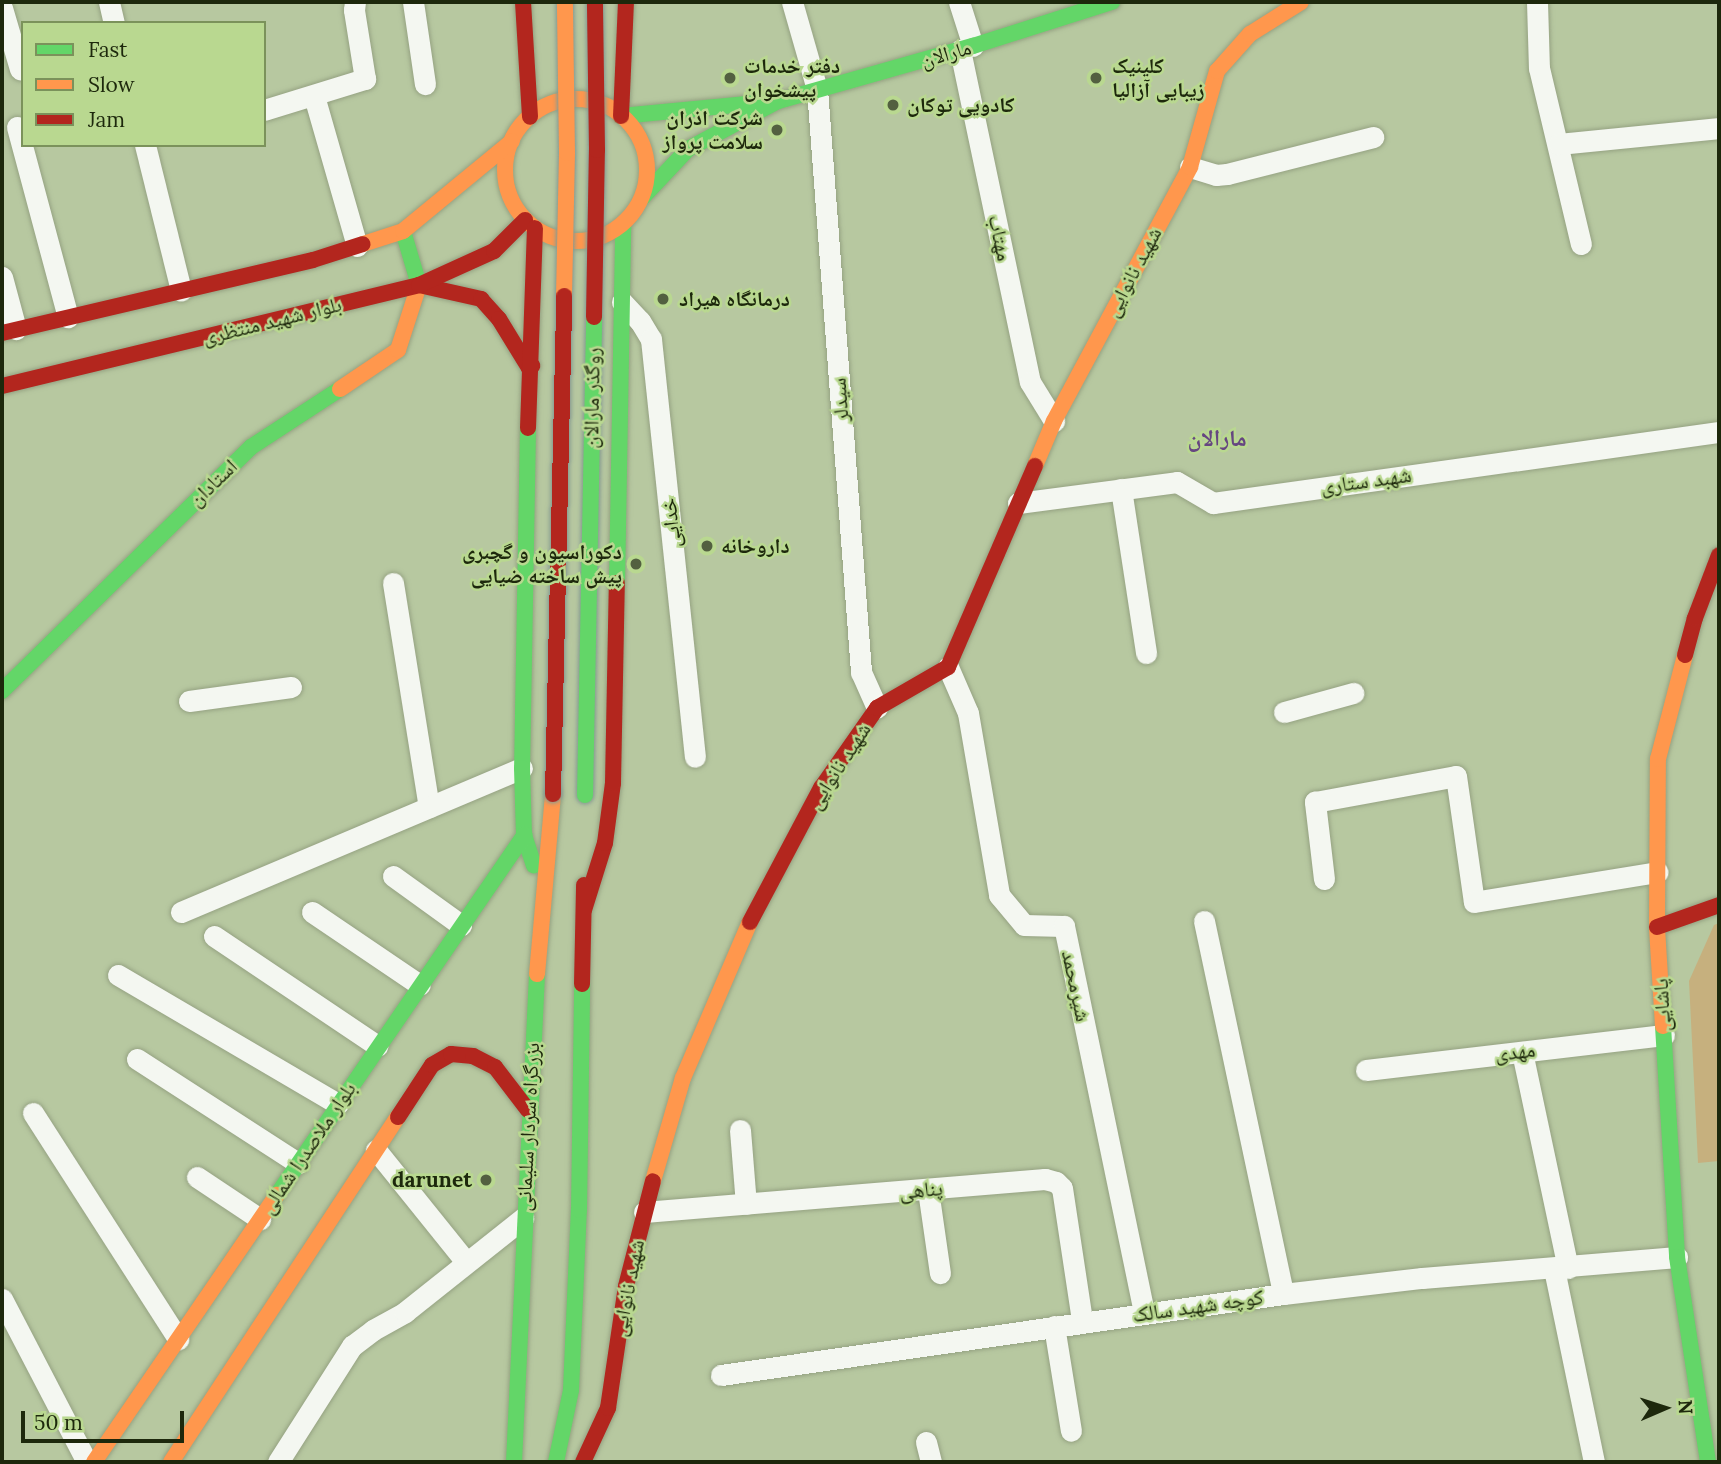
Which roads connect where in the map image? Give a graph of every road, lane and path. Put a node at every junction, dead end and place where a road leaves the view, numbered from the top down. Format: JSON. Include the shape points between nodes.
{"nodes":[{"id":1,"x":108,"y":2,"type":"edge"},
{"id":2,"x":355,"y":2,"type":"edge"},
{"id":3,"x":412,"y":2,"type":"edge"},
{"id":4,"x":523,"y":2,"type":"edge"},
{"id":5,"x":565,"y":2,"type":"edge"},
{"id":6,"x":589,"y":2,"type":"edge"},
{"id":7,"x":595,"y":2,"type":"edge"},
{"id":8,"x":626,"y":2,"type":"edge"},
{"id":9,"x":792,"y":2,"type":"edge"},
{"id":10,"x":960,"y":2,"type":"edge"},
{"id":11,"x":1112,"y":2,"type":"edge"},
{"id":12,"x":1301,"y":2,"type":"edge"},
{"id":13,"x":1537,"y":2,"type":"edge"},
{"id":14,"x":545,"y":3,"type":"edge"},
{"id":15,"x":2,"y":8,"type":"edge"},
{"id":16,"x":113,"y":21,"type":"edge"},
{"id":17,"x":967,"y":48,"type":"junction"},
{"id":18,"x":20,"y":69,"type":"dead end"},
{"id":19,"x":425,"y":84,"type":"dead end"},
{"id":20,"x":817,"y":89,"type":"junction"},
{"id":21,"x":314,"y":96,"type":"junction"},
{"id":22,"x":778,"y":101,"type":"junction"},
{"id":23,"x":266,"y":109,"type":"edge"},
{"id":24,"x":621,"y":116,"type":"junction"},
{"id":25,"x":530,"y":117,"type":"junction"},
{"id":26,"x":17,"y":127,"type":"dead end"},
{"id":27,"x":1719,"y":128,"type":"edge"},
{"id":28,"x":1373,"y":137,"type":"dead end"},
{"id":29,"x":512,"y":141,"type":"junction"},
{"id":30,"x":21,"y":142,"type":"edge"},
{"id":31,"x":1559,"y":144,"type":"junction"},
{"id":32,"x":22,"y":147,"type":"edge"},
{"id":33,"x":145,"y":147,"type":"edge"},
{"id":34,"x":1190,"y":167,"type":"junction"},
{"id":35,"x":642,"y":198,"type":"junction"},
{"id":36,"x":530,"y":224,"type":"junction"},
{"id":37,"x":623,"y":224,"type":"junction"},
{"id":38,"x":402,"y":232,"type":"junction"},
{"id":39,"x":1581,"y":244,"type":"dead end"},
{"id":40,"x":357,"y":246,"type":"junction"},
{"id":41,"x":2,"y":277,"type":"edge"},
{"id":42,"x":419,"y":285,"type":"junction"},
{"id":43,"x":181,"y":291,"type":"junction"},
{"id":44,"x":620,"y":300,"type":"junction"},
{"id":45,"x":68,"y":317,"type":"junction"},
{"id":46,"x":9,"y":331,"type":"edge"},
{"id":47,"x":529,"y":368,"type":"junction"},
{"id":48,"x":620,"y":376,"type":"junction"},
{"id":49,"x":2,"y":386,"type":"edge"},
{"id":50,"x":1054,"y":421,"type":"junction"},
{"id":51,"x":1719,"y":432,"type":"edge"},
{"id":52,"x":1121,"y":489,"type":"junction"},
{"id":53,"x":1018,"y":503,"type":"junction"},
{"id":54,"x":1719,"y":555,"type":"edge"},
{"id":55,"x":393,"y":583,"type":"dead end"},
{"id":56,"x":1146,"y":653,"type":"dead end"},
{"id":57,"x":948,"y":667,"type":"junction"},
{"id":58,"x":291,"y":687,"type":"dead end"},
{"id":59,"x":2,"y":691,"type":"edge"},
{"id":60,"x":1353,"y":693,"type":"dead end"},
{"id":61,"x":189,"y":701,"type":"dead end"},
{"id":62,"x":877,"y":708,"type":"junction"},
{"id":63,"x":1284,"y":712,"type":"dead end"},
{"id":64,"x":695,"y":757,"type":"dead end"},
{"id":65,"x":522,"y":768,"type":"junction"},
{"id":66,"x":553,"y":793,"type":"joint"},
{"id":67,"x":585,"y":801,"type":"dead end"},
{"id":68,"x":429,"y":807,"type":"junction"},
{"id":69,"x":524,"y":835,"type":"junction"},
{"id":70,"x":585,"y":846,"type":"dead end"},
{"id":71,"x":1658,"y":872,"type":"junction"},
{"id":72,"x":393,"y":876,"type":"dead end"},
{"id":73,"x":1324,"y":879,"type":"dead end"},
{"id":74,"x":542,"y":891,"type":"junction"},
{"id":75,"x":1719,"y":905,"type":"edge"},
{"id":76,"x":584,"y":910,"type":"junction"},
{"id":77,"x":181,"y":912,"type":"dead end"},
{"id":78,"x":312,"y":912,"type":"dead end"},
{"id":79,"x":1204,"y":920,"type":"dead end"},
{"id":80,"x":461,"y":925,"type":"junction"},
{"id":81,"x":1657,"y":927,"type":"junction"},
{"id":82,"x":214,"y":936,"type":"dead end"},
{"id":83,"x":118,"y":975,"type":"dead end"},
{"id":84,"x":419,"y":985,"type":"junction"},
{"id":85,"x":1664,"y":1035,"type":"junction"},
{"id":86,"x":378,"y":1046,"type":"junction"},
{"id":87,"x":1522,"y":1052,"type":"junction"},
{"id":88,"x":137,"y":1059,"type":"dead end"},
{"id":89,"x":1366,"y":1070,"type":"dead end"},
{"id":90,"x":338,"y":1104,"type":"junction"},
{"id":91,"x":528,"y":1110,"type":"junction"},
{"id":92,"x":33,"y":1113,"type":"dead end"},
{"id":93,"x":740,"y":1130,"type":"dead end"},
{"id":94,"x":376,"y":1150,"type":"junction"},
{"id":95,"x":298,"y":1163,"type":"junction"},
{"id":96,"x":197,"y":1177,"type":"dead end"},
{"id":97,"x":928,"y":1189,"type":"junction"},
{"id":98,"x":746,"y":1204,"type":"junction"},
{"id":99,"x":643,"y":1212,"type":"junction"},
{"id":100,"x":523,"y":1218,"type":"junction"},
{"id":101,"x":260,"y":1219,"type":"junction"},
{"id":102,"x":1677,"y":1257,"type":"junction"},
{"id":103,"x":466,"y":1262,"type":"junction"},
{"id":104,"x":1561,"y":1269,"type":"junction"},
{"id":105,"x":940,"y":1273,"type":"dead end"},
{"id":106,"x":1283,"y":1294,"type":"junction"},
{"id":107,"x":2,"y":1298,"type":"edge"},
{"id":108,"x":1144,"y":1313,"type":"junction"},
{"id":109,"x":1082,"y":1321,"type":"junction"},
{"id":110,"x":1054,"y":1326,"type":"junction"},
{"id":111,"x":9,"y":1329,"type":"edge"},
{"id":112,"x":178,"y":1339,"type":"junction"},
{"id":113,"x":721,"y":1375,"type":"dead end"},
{"id":114,"x":515,"y":1387,"type":"junction"},
{"id":115,"x":571,"y":1390,"type":"junction"},
{"id":116,"x":1071,"y":1431,"type":"dead end"},
{"id":117,"x":499,"y":1437,"type":"dead end"},
{"id":118,"x":87,"y":1462,"type":"edge"},
{"id":119,"x":94,"y":1462,"type":"edge"},
{"id":120,"x":171,"y":1462,"type":"edge"},
{"id":121,"x":278,"y":1462,"type":"edge"},
{"id":122,"x":514,"y":1462,"type":"edge"},
{"id":123,"x":556,"y":1462,"type":"edge"},
{"id":124,"x":572,"y":1462,"type":"edge"},
{"id":125,"x":583,"y":1462,"type":"edge"},
{"id":126,"x":1594,"y":1462,"type":"edge"},
{"id":127,"x":1708,"y":1462,"type":"edge"}],
"edges":[{"from":1,"to":16,"type":"street"},
{"from":2,"to":21,"type":"street","via":[[365,79]]},
{"from":3,"to":19,"type":"street"},
{"from":4,"to":25,"type":"main road"},
{"from":5,"to":66,"type":"main road","name":"روگذر مارالان","bridge":true,"via":[[567,153]]},
{"from":6,"to":14,"type":"main road","via":[[569,6]]},
{"from":7,"to":67,"type":"main road","name":"روگذر مارالان","bridge":true,"via":[[597,150]]},
{"from":8,"to":24,"type":"main road"},
{"from":9,"to":20,"type":"street","name":"سیدلر"},
{"from":10,"to":17,"type":"street","name":"مهتاب"},
{"from":11,"to":17,"type":"main road","name":"مارالان"},
{"from":12,"to":34,"type":"main road","name":"شهید نانوایی","via":[[1250,34],[1217,71]]},
{"from":13,"to":31,"type":"street","via":[[1539,68]]},
{"from":15,"to":18,"type":"street"},
{"from":17,"to":20,"type":"main road","name":"مارالان"},
{"from":17,"to":50,"type":"street","name":"مهتاب","via":[[1030,382]]},
{"from":20,"to":22,"type":"main road","name":"مارالان"},
{"from":20,"to":62,"type":"street","name":"سیدلر","via":[[861,672]]},
{"from":21,"to":23,"type":"street"},
{"from":21,"to":40,"type":"street"},
{"from":22,"to":24,"type":"main road"},
{"from":22,"to":35,"type":"main road","via":[[688,149]]},
{"from":24,"to":25,"type":"main road","via":[[593,101],[571,99]]},
{"from":24,"to":35,"type":"main road","via":[[640,139],[646,159]]},
{"from":25,"to":29,"type":"main road"},
{"from":26,"to":30,"type":"street"},
{"from":27,"to":31,"type":"street"},
{"from":28,"to":34,"type":"street","via":[[1227,174]]},
{"from":29,"to":36,"type":"main road","via":[[506,183],[513,203]]},
{"from":29,"to":38,"type":"main road"},
{"from":31,"to":39,"type":"street"},
{"from":32,"to":45,"type":"street"},
{"from":33,"to":43,"type":"street"},
{"from":34,"to":50,"type":"main road","name":"شهید نانوایی"},
{"from":35,"to":37,"type":"main road"},
{"from":36,"to":37,"type":"main road","via":[[556,239],[580,242]]},
{"from":36,"to":42,"type":"main road","name":"بلوار شهید منتظری","via":[[494,251]]},
{"from":36,"to":47,"type":"main road"},
{"from":37,"to":44,"type":"main road"},
{"from":38,"to":40,"type":"main road"},
{"from":38,"to":42,"type":"main road"},
{"from":40,"to":43,"type":"main road"},
{"from":41,"to":46,"type":"street"},
{"from":42,"to":47,"type":"main road","via":[[481,299]]},
{"from":42,"to":49,"type":"main road","name":"بلوار شهید منتظری","via":[[49,369]]},
{"from":42,"to":59,"type":"main road","name":"استادان","via":[[398,350],[251,447]]},
{"from":43,"to":45,"type":"main road"},
{"from":44,"to":48,"type":"main road"},
{"from":44,"to":64,"type":"street","name":"خدایی","via":[[651,339]]},
{"from":45,"to":46,"type":"main road","via":[[41,330]]},
{"from":47,"to":48,"type":"main road","via":[[541,358],[568,354],[594,360]]},
{"from":47,"to":65,"type":"main road"},
{"from":48,"to":76,"type":"main road","via":[[613,783],[605,843]]},
{"from":50,"to":53,"type":"main road","name":"شهید نانوایی"},
{"from":51,"to":52,"type":"street","name":"شهبد ستاری","via":[[1213,503],[1177,482]]},
{"from":52,"to":53,"type":"street","name":"شهبد ستاری"},
{"from":52,"to":56,"type":"street"},
{"from":53,"to":57,"type":"main road","name":"شهید نانوایی"},
{"from":54,"to":71,"type":"main road","name":"پاشایی","via":[[1695,618],[1658,760]]},
{"from":55,"to":68,"type":"street"},
{"from":57,"to":62,"type":"main road","name":"شهید نانوایی"},
{"from":57,"to":108,"type":"street","name":"شیرمحمد","via":[[968,713],[999,895],[1024,925],[1064,926]]},
{"from":58,"to":61,"type":"street"},
{"from":60,"to":63,"type":"street"},
{"from":62,"to":99,"type":"main road","name":"شهید نانوایی","via":[[821,788],[746,930],[683,1078]]},
{"from":65,"to":68,"type":"street"},
{"from":65,"to":69,"type":"main road"},
{"from":66,"to":74,"type":"main road","name":"بزرگراه سردار سلیمانی"},
{"from":68,"to":77,"type":"street"},
{"from":69,"to":74,"type":"main road"},
{"from":69,"to":80,"type":"main road","name":"بلوار ملاصدرا شمالی"},
{"from":70,"to":76,"type":"main road"},
{"from":71,"to":73,"type":"street","via":[[1474,901],[1456,776],[1315,802]]},
{"from":71,"to":81,"type":"main road","name":"پاشایی"},
{"from":72,"to":80,"type":"street"},
{"from":74,"to":91,"type":"main road","name":"بزرگراه سردار سلیمانی"},
{"from":75,"to":81,"type":"main road"},
{"from":76,"to":115,"type":"main road"},
{"from":78,"to":84,"type":"street"},
{"from":79,"to":106,"type":"street"},
{"from":80,"to":84,"type":"main road","name":"بلوار ملاصدرا شمالی"},
{"from":81,"to":85,"type":"main road","name":"پاشایی"},
{"from":82,"to":86,"type":"street"},
{"from":83,"to":90,"type":"street"},
{"from":84,"to":86,"type":"main road","name":"بلوار ملاصدرا شمالی"},
{"from":85,"to":87,"type":"street","name":"مهدی"},
{"from":85,"to":102,"type":"main road","name":"پاشایی"},
{"from":86,"to":90,"type":"main road","name":"بلوار ملاصدرا شمالی"},
{"from":87,"to":89,"type":"street","name":"مهدی"},
{"from":87,"to":104,"type":"street"},
{"from":88,"to":95,"type":"street"},
{"from":90,"to":95,"type":"main road","name":"بلوار ملاصدرا شمالی"},
{"from":91,"to":94,"type":"main road","via":[[495,1068],[473,1056],[452,1054],[432,1065]]},
{"from":91,"to":100,"type":"main road","name":"بزرگراه سردار سلیمانی"},
{"from":92,"to":112,"type":"street"},
{"from":93,"to":98,"type":"street"},
{"from":94,"to":103,"type":"street"},
{"from":94,"to":120,"type":"main road"},
{"from":95,"to":101,"type":"main road","name":"بلوار ملاصدرا شمالی"},
{"from":96,"to":101,"type":"street"},
{"from":97,"to":98,"type":"street","name":"پناهی"},
{"from":97,"to":105,"type":"street"},
{"from":97,"to":109,"type":"street","name":"پناهی","via":[[1045,1179],[1056,1182],[1062,1188]]},
{"from":98,"to":99,"type":"street","name":"پناهی"},
{"from":99,"to":125,"type":"main road","name":"شهید نانوایی","via":[[626,1286],[608,1408]]},
{"from":100,"to":103,"type":"street"},
{"from":100,"to":114,"type":"main road","name":"بزرگراه سردار سلیمانی"},
{"from":101,"to":112,"type":"main road","name":"بلوار ملاصدرا شمالی"},
{"from":102,"to":104,"type":"street","name":"کوچه شهید سالک"},
{"from":102,"to":127,"type":"main road","name":"پاشایی"},
{"from":103,"to":121,"type":"street","via":[[405,1312],[352,1346]]},
{"from":104,"to":106,"type":"street","name":"کوچه شهید سالک"},
{"from":104,"to":126,"type":"street"},
{"from":106,"to":108,"type":"street","name":"کوچه شهید سالک"},
{"from":107,"to":111,"type":"street"},
{"from":108,"to":109,"type":"street","name":"کوچه شهید سالک"},
{"from":109,"to":110,"type":"street","name":"کوچه شهید سالک"},
{"from":110,"to":113,"type":"street","name":"کوچه شهید سالک"},
{"from":110,"to":116,"type":"street"},
{"from":111,"to":118,"type":"street"},
{"from":112,"to":119,"type":"main road","name":"بلوار ملاصدرا شمالی"},
{"from":114,"to":117,"type":"main road"},
{"from":114,"to":122,"type":"main road","name":"بزرگراه سردار سلیمانی"},
{"from":115,"to":123,"type":"main road"},
{"from":115,"to":124,"type":"main road"}]}
